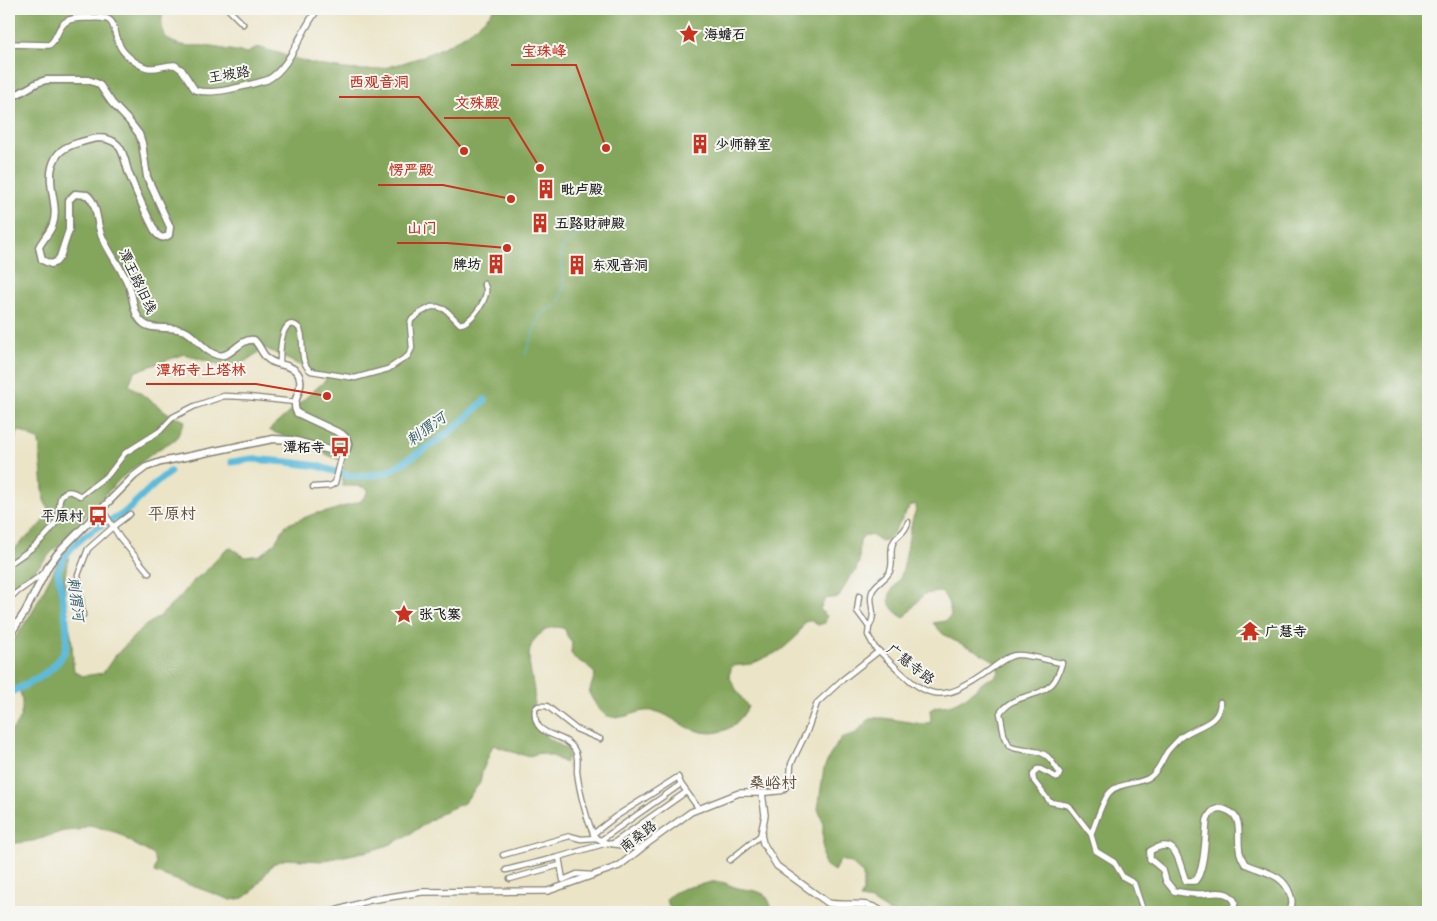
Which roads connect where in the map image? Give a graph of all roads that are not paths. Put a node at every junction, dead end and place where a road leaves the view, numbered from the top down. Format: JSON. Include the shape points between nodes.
{"nodes":[{"id":1,"x":228,"y":9,"type":"edge"},
{"id":2,"x":318,"y":9,"type":"edge"},
{"id":3,"x":243,"y":24,"type":"dead end"},
{"id":4,"x":9,"y":44,"type":"edge"},
{"id":5,"x":9,"y":99,"type":"edge"},
{"id":6,"x":484,"y":284,"type":"dead end"},
{"id":7,"x":280,"y":363,"type":"junction"},
{"id":8,"x":295,"y":402,"type":"junction"},
{"id":9,"x":342,"y":455,"type":"dead end"},
{"id":10,"x":313,"y":488,"type":"dead end"},
{"id":11,"x":102,"y":509,"type":"junction"},
{"id":12,"x":130,"y":514,"type":"dead end"},
{"id":13,"x":908,"y":522,"type":"dead end"},
{"id":14,"x":114,"y":526,"type":"junction"},
{"id":15,"x":9,"y":564,"type":"edge"},
{"id":16,"x":45,"y":572,"type":"junction"},
{"id":17,"x":149,"y":573,"type":"dead end"},
{"id":18,"x":859,"y":596,"type":"dead end"},
{"id":19,"x":9,"y":598,"type":"edge"},
{"id":20,"x":83,"y":615,"type":"dead end"},
{"id":21,"x":869,"y":626,"type":"junction"},
{"id":22,"x":9,"y":636,"type":"edge"},
{"id":23,"x":879,"y":651,"type":"junction"},
{"id":24,"x":1220,"y":702,"type":"dead end"},
{"id":25,"x":600,"y":739,"type":"dead end"},
{"id":26,"x":681,"y":784,"type":"junction"},
{"id":27,"x":686,"y":792,"type":"junction"},
{"id":28,"x":762,"y":793,"type":"junction"},
{"id":29,"x":700,"y":809,"type":"junction"},
{"id":30,"x":1091,"y":834,"type":"junction"},
{"id":31,"x":761,"y":835,"type":"junction"},
{"id":32,"x":597,"y":837,"type":"junction"},
{"id":33,"x":610,"y":844,"type":"junction"},
{"id":34,"x":640,"y":849,"type":"junction"},
{"id":35,"x":503,"y":854,"type":"dead end"},
{"id":36,"x":559,"y":857,"type":"junction"},
{"id":37,"x":730,"y":860,"type":"dead end"},
{"id":38,"x":560,"y":865,"type":"junction"},
{"id":39,"x":506,"y":870,"type":"dead end"},
{"id":40,"x":594,"y":875,"type":"junction"},
{"id":41,"x":510,"y":878,"type":"dead end"},
{"id":42,"x":332,"y":912,"type":"edge"},
{"id":43,"x":882,"y":912,"type":"edge"},
{"id":44,"x":1147,"y":912,"type":"edge"},
{"id":45,"x":1225,"y":912,"type":"edge"},
{"id":46,"x":1288,"y":912,"type":"edge"}],
"edges":[{"from":1,"to":3,"type":"street"},
{"from":2,"to":4,"type":"street","name":"王坡路","via":[[273,76],[266,81],[216,90],[195,90],[175,65],[152,68],[138,64],[120,48],[114,26],[105,18],[68,21],[48,45]]},
{"from":5,"to":7,"type":"main road","name":"潭王路旧线","via":[[46,80],[88,80],[99,84],[139,134],[147,178],[170,227],[165,238],[156,233],[117,145],[108,139],[92,139],[62,148],[57,153],[50,183],[54,221],[39,247],[42,260],[51,264],[58,260],[70,227],[69,200],[75,194],[84,194],[92,200],[101,234],[128,284],[135,310],[143,324],[182,330],[218,355],[225,354],[243,341],[254,340],[268,360]]},
{"from":6,"to":7,"type":"street","via":[[487,292],[483,301],[465,324],[460,324],[446,310],[438,307],[432,307],[411,320],[412,348],[408,356],[388,369],[355,378],[311,371],[304,362],[301,332],[293,324],[284,331]]},
{"from":7,"to":8,"type":"main road","name":"潭王路旧线","via":[[293,369],[300,378]]},
{"from":8,"to":11,"type":"main road","via":[[300,415],[344,436],[348,445],[345,452],[336,453],[293,440],[274,440],[161,462],[134,476]]},
{"from":8,"to":15,"type":"street","via":[[224,396],[173,417],[160,431],[126,453],[109,474],[80,496],[72,492],[62,495],[58,519],[34,548]]},
{"from":9,"to":10,"type":"street","via":[[335,483]]},
{"from":11,"to":14,"type":"street"},
{"from":11,"to":16,"type":"main road","via":[[58,553]]},
{"from":12,"to":14,"type":"street"},
{"from":13,"to":21,"type":"street","via":[[905,532],[897,536],[892,546],[891,570],[872,593],[874,613]]},
{"from":14,"to":17,"type":"street"},
{"from":14,"to":20,"type":"street","via":[[88,549],[78,575]]},
{"from":16,"to":19,"type":"street"},
{"from":16,"to":22,"type":"main road"},
{"from":18,"to":21,"type":"street","via":[[857,611]]},
{"from":21,"to":23,"type":"street","via":[[868,635]]},
{"from":23,"to":28,"type":"street","name":"广慧寺路","via":[[817,703],[791,764],[786,787],[782,791]]},
{"from":23,"to":30,"type":"street","name":"广慧寺路","via":[[922,690],[932,694],[970,684],[1016,654],[1062,663],[1052,684],[1007,704],[1000,713],[1009,746],[1040,752],[1048,757],[1060,774],[1058,778],[1037,769],[1032,775],[1034,781],[1050,802],[1070,806]]},
{"from":24,"to":30,"type":"street","via":[[1216,718],[1189,732],[1172,746],[1149,778],[1110,792]]},
{"from":25,"to":32,"type":"street","via":[[576,728],[547,706],[535,709],[534,716],[541,729],[568,743],[576,751],[579,782]]},
{"from":26,"to":27,"type":"street"},
{"from":26,"to":32,"type":"street"},
{"from":26,"to":32,"type":"street","via":[[678,776],[615,817]]},
{"from":27,"to":29,"type":"street"},
{"from":27,"to":33,"type":"street"},
{"from":28,"to":29,"type":"street","name":"南桑路","via":[[739,793]]},
{"from":28,"to":31,"type":"street","via":[[765,815]]},
{"from":29,"to":34,"type":"street","name":"南桑路"},
{"from":30,"to":44,"type":"street","via":[[1096,851],[1114,862],[1123,877],[1134,883],[1143,910]]},
{"from":31,"to":37,"type":"street"},
{"from":31,"to":43,"type":"street","via":[[776,866],[821,899],[838,905],[868,906]]},
{"from":32,"to":33,"type":"street"},
{"from":32,"to":35,"type":"street","via":[[581,839],[570,836]]},
{"from":33,"to":34,"type":"street"},
{"from":33,"to":36,"type":"street"},
{"from":34,"to":40,"type":"street","name":"南桑路","via":[[619,866]]},
{"from":36,"to":38,"type":"street"},
{"from":36,"to":39,"type":"street"},
{"from":38,"to":40,"type":"street","via":[[563,880],[577,874]]},
{"from":38,"to":41,"type":"street"},
{"from":40,"to":42,"type":"street","name":"南桑路","via":[[548,892],[422,892],[370,900]]},
{"from":45,"to":46,"type":"street","via":[[1236,902],[1232,896],[1225,892],[1198,894],[1174,891],[1149,854],[1156,848],[1175,850],[1186,882],[1195,881],[1202,865],[1210,813],[1217,809],[1232,812],[1236,818],[1240,852],[1245,864],[1274,874],[1289,890],[1293,901]]}]}
